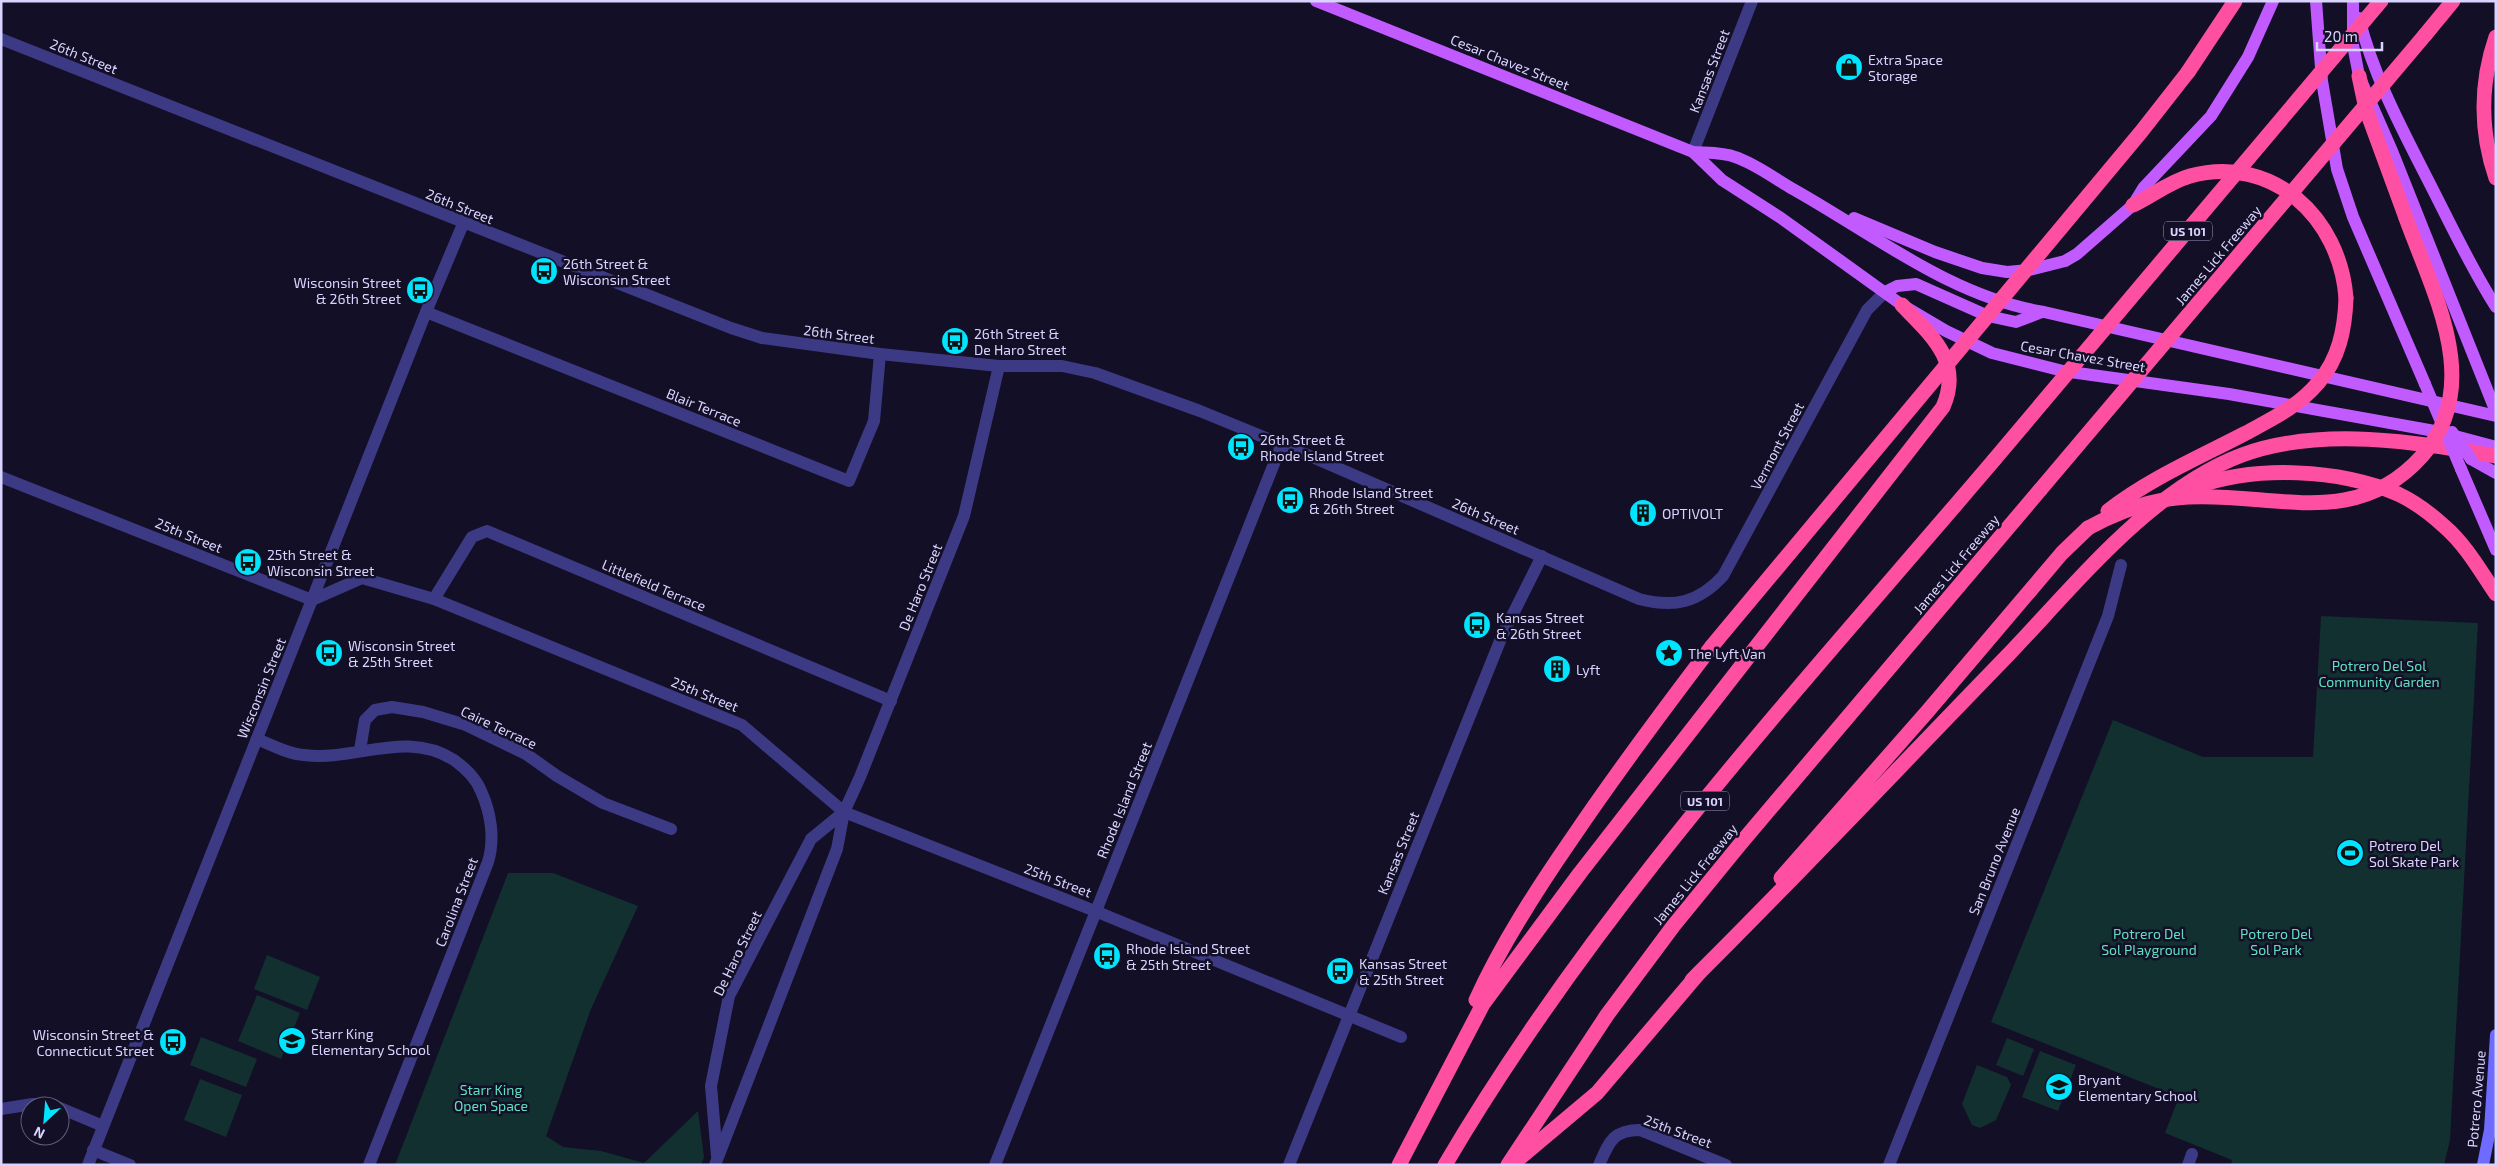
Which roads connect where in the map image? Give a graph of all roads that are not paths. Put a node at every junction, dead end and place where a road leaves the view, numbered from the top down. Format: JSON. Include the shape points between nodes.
{"nodes":[{"id":1,"x":1316,"y":1,"type":"edge"},
{"id":2,"x":1752,"y":1,"type":"edge"},
{"id":3,"x":2235,"y":1,"type":"edge"},
{"id":4,"x":2273,"y":1,"type":"edge"},
{"id":5,"x":2316,"y":1,"type":"edge"},
{"id":6,"x":2353,"y":1,"type":"edge"},
{"id":7,"x":2358,"y":1,"type":"edge"},
{"id":8,"x":2381,"y":1,"type":"edge"},
{"id":9,"x":2453,"y":1,"type":"edge"},
{"id":10,"x":2496,"y":36,"type":"edge"},
{"id":11,"x":1,"y":39,"type":"edge"},
{"id":12,"x":2359,"y":76,"type":"joint"},
{"id":13,"x":1693,"y":152,"type":"junction"},
{"id":14,"x":2495,"y":174,"type":"edge"},
{"id":15,"x":1813,"y":200,"type":"junction"},
{"id":16,"x":2133,"y":205,"type":"junction"},
{"id":17,"x":2411,"y":216,"type":"junction"},
{"id":18,"x":463,"y":224,"type":"junction"},
{"id":19,"x":1884,"y":292,"type":"junction"},
{"id":20,"x":1902,"y":305,"type":"junction"},
{"id":21,"x":2496,"y":307,"type":"edge"},
{"id":22,"x":426,"y":312,"type":"junction"},
{"id":23,"x":2044,"y":312,"type":"junction"},
{"id":24,"x":880,"y":354,"type":"junction"},
{"id":25,"x":999,"y":366,"type":"junction"},
{"id":26,"x":2426,"y":384,"type":"junction"},
{"id":27,"x":2496,"y":414,"type":"edge"},
{"id":28,"x":1281,"y":446,"type":"junction"},
{"id":29,"x":2496,"y":447,"type":"edge"},
{"id":30,"x":2496,"y":456,"type":"edge"},
{"id":31,"x":2496,"y":473,"type":"edge"},
{"id":32,"x":1,"y":477,"type":"edge"},
{"id":33,"x":2173,"y":495,"type":"junction"},
{"id":34,"x":2088,"y":528,"type":"junction"},
{"id":35,"x":2496,"y":550,"type":"edge"},
{"id":36,"x":1542,"y":556,"type":"junction"},
{"id":37,"x":2121,"y":565,"type":"dead end"},
{"id":38,"x":2496,"y":594,"type":"edge"},
{"id":39,"x":434,"y":599,"type":"junction"},
{"id":40,"x":312,"y":600,"type":"junction"},
{"id":41,"x":1683,"y":602,"type":"joint"},
{"id":42,"x":891,"y":701,"type":"junction"},
{"id":43,"x":257,"y":739,"type":"junction"},
{"id":44,"x":360,"y":750,"type":"junction"},
{"id":45,"x":844,"y":812,"type":"junction"},
{"id":46,"x":671,"y":829,"type":"dead end"},
{"id":47,"x":1095,"y":911,"type":"junction"},
{"id":48,"x":1692,"y":980,"type":"junction"},
{"id":49,"x":1348,"y":1015,"type":"junction"},
{"id":50,"x":2496,"y":1035,"type":"edge"},
{"id":51,"x":1400,"y":1036,"type":"dead end"},
{"id":52,"x":1431,"y":1101,"type":"junction"},
{"id":53,"x":20,"y":1106,"type":"edge"},
{"id":54,"x":1,"y":1109,"type":"edge"},
{"id":55,"x":70,"y":1112,"type":"edge"},
{"id":56,"x":104,"y":1126,"type":"junction"},
{"id":57,"x":93,"y":1150,"type":"junction"},
{"id":58,"x":716,"y":1162,"type":"edge"},
{"id":59,"x":88,"y":1165,"type":"edge"},
{"id":60,"x":130,"y":1165,"type":"edge"},
{"id":61,"x":369,"y":1165,"type":"edge"},
{"id":62,"x":995,"y":1165,"type":"edge"},
{"id":63,"x":1289,"y":1165,"type":"edge"},
{"id":64,"x":1399,"y":1165,"type":"edge"},
{"id":65,"x":1446,"y":1165,"type":"edge"},
{"id":66,"x":1510,"y":1165,"type":"edge"},
{"id":67,"x":1599,"y":1165,"type":"edge"},
{"id":68,"x":1726,"y":1165,"type":"edge"},
{"id":69,"x":1889,"y":1165,"type":"edge"},
{"id":70,"x":2483,"y":1165,"type":"edge"}],
"edges":[{"from":1,"to":13,"type":"main road","name":"Cesar Chavez Street"},
{"from":2,"to":13,"type":"street","name":"Kansas Street"},
{"from":3,"to":52,"type":"highway","bridge":true,"via":[[2188,72],[2141,132],[1712,646],[1654,720],[1523,912],[1478,997]]},
{"from":4,"to":16,"type":"main road","via":[[2248,57],[2211,116],[2144,187]]},
{"from":5,"to":26,"type":"main road","via":[[2323,90],[2340,178],[2353,217]]},
{"from":6,"to":12,"type":"main road","via":[[2354,45]]},
{"from":7,"to":21,"type":"main road","via":[[2366,46],[2380,84],[2475,273]]},
{"from":8,"to":65,"type":"highway","number":"US 101","bridge":true,"via":[[1706,799],[1620,906],[1536,1022]]},
{"from":9,"to":66,"type":"highway","name":"James Lick Freeway","bridge":true,"via":[[1740,843],[1607,1015]]},
{"from":10,"to":14,"type":"highway","via":[[2486,77],[2484,102],[2485,127]]},
{"from":11,"to":18,"type":"street","name":"26th Street"},
{"from":12,"to":17,"type":"highway","via":[[2366,109]]},
{"from":13,"to":15,"type":"main road","name":"Cesar Chavez Street","via":[[1734,156]]},
{"from":13,"to":19,"type":"main road","name":"Cesar Chavez Street","via":[[1722,180]]},
{"from":15,"to":16,"type":"main road","via":[[1935,252],[1982,268],[2007,272],[2065,261]]},
{"from":15,"to":23,"type":"main road","name":"Cesar Chavez Street","via":[[1899,253],[1966,288],[2018,308]]},
{"from":16,"to":34,"type":"highway","bridge":true,"via":[[2180,179],[2202,174],[2243,172],[2267,179],[2300,201],[2327,233],[2344,272],[2346,298],[2342,337],[2319,382],[2301,400],[2271,420],[2137,491]]},
{"from":17,"to":27,"type":"main road"},
{"from":17,"to":34,"type":"highway","bridge":true,"via":[[2443,318],[2453,365],[2453,388],[2443,422],[2432,443],[2409,470],[2379,490],[2353,500],[2307,503],[2174,498],[2125,510]]},
{"from":18,"to":22,"type":"street","name":"Wisconsin Street"},
{"from":18,"to":24,"type":"street","name":"26th Street","via":[[762,338]]},
{"from":19,"to":20,"type":"main road","name":"Cesar Chavez Street"},
{"from":19,"to":23,"type":"main road","via":[[1897,286],[1916,284],[1988,316],[2016,322]]},
{"from":19,"to":41,"type":"street","name":"Vermont Street","via":[[1868,310],[1722,576],[1712,588]]},
{"from":20,"to":29,"type":"main road","name":"Cesar Chavez Street","via":[[1962,340],[2032,365],[2311,408],[2440,432]]},
{"from":20,"to":52,"type":"highway","via":[[1934,339],[1946,360],[1950,386],[1943,407],[1548,914],[1483,1004]]},
{"from":22,"to":24,"type":"street","name":"Blair Terrace","via":[[849,481],[874,421]]},
{"from":22,"to":40,"type":"street","name":"Wisconsin Street"},
{"from":23,"to":27,"type":"main road","name":"Cesar Chavez Street"},
{"from":24,"to":25,"type":"street","name":"26th Street"},
{"from":25,"to":28,"type":"street","name":"26th Street","via":[[1062,366],[1095,373],[1200,411]]},
{"from":25,"to":42,"type":"street","name":"De Haro Street","via":[[964,516]]},
{"from":26,"to":31,"type":"main road","bridge":true,"via":[[2448,427],[2472,459]]},
{"from":26,"to":35,"type":"main road","bridge":true},
{"from":28,"to":36,"type":"street","name":"26th Street"},
{"from":28,"to":47,"type":"street","name":"Rhode Island Street"},
{"from":30,"to":33,"type":"highway","via":[[2399,442],[2358,439],[2310,442],[2242,455]]},
{"from":32,"to":40,"type":"street","name":"25th Street"},
{"from":33,"to":38,"type":"highway","via":[[2208,482],[2249,474],[2290,472],[2328,476],[2398,494],[2447,528]]},
{"from":33,"to":48,"type":"highway","via":[[2098,560],[1792,881]]},
{"from":34,"to":48,"type":"highway","via":[[2062,553]]},
{"from":36,"to":41,"type":"street","name":"26th Street","via":[[1639,598],[1668,604]]},
{"from":36,"to":49,"type":"street","name":"Kansas Street","via":[[1502,636]]},
{"from":37,"to":69,"type":"street","name":"San Bruno Avenue","via":[[2108,616]]},
{"from":39,"to":40,"type":"street","name":"25th Street","via":[[362,578]]},
{"from":39,"to":42,"type":"street","name":"Littlefield Terrace","via":[[472,538],[487,532]]},
{"from":39,"to":45,"type":"street","name":"25th Street","via":[[742,725]]},
{"from":40,"to":43,"type":"street","name":"Wisconsin Street"},
{"from":42,"to":45,"type":"street","name":"De Haro Street"},
{"from":43,"to":44,"type":"street","name":"Carolina Street","via":[[304,756]]},
{"from":43,"to":56,"type":"street","name":"Wisconsin Street"},
{"from":44,"to":46,"type":"street","name":"Caire Terrace","via":[[365,720],[375,710],[392,707],[423,712],[466,725],[526,754],[603,803]]},
{"from":44,"to":61,"type":"street","name":"Carolina Street","via":[[416,746],[433,750],[461,765],[472,776],[485,800],[491,838],[488,862]]},
{"from":45,"to":47,"type":"street","name":"25th Street"},
{"from":45,"to":58,"type":"street","name":"De Haro Street","via":[[837,850]]},
{"from":45,"to":58,"type":"street","name":"De Haro Street","via":[[811,839],[730,996],[710,1086]]},
{"from":47,"to":49,"type":"street","name":"25th Street"},
{"from":47,"to":62,"type":"street","name":"Rhode Island Street"},
{"from":48,"to":66,"type":"highway","via":[[1597,1093]]},
{"from":49,"to":51,"type":"street","name":"25th Street"},
{"from":49,"to":63,"type":"street","name":"Kansas Street"},
{"from":50,"to":70,"type":"main road","name":"Potrero Avenue","via":[[2490,1130]]},
{"from":52,"to":64,"type":"highway"},
{"from":53,"to":54,"type":"street"},
{"from":55,"to":56,"type":"street"},
{"from":56,"to":57,"type":"street","name":"Wisconsin Street"},
{"from":57,"to":59,"type":"street","name":"Wisconsin Street"},
{"from":57,"to":60,"type":"street"},
{"from":67,"to":68,"type":"street","name":"25th Street","via":[[1610,1141],[1618,1133],[1640,1130]]}]}
